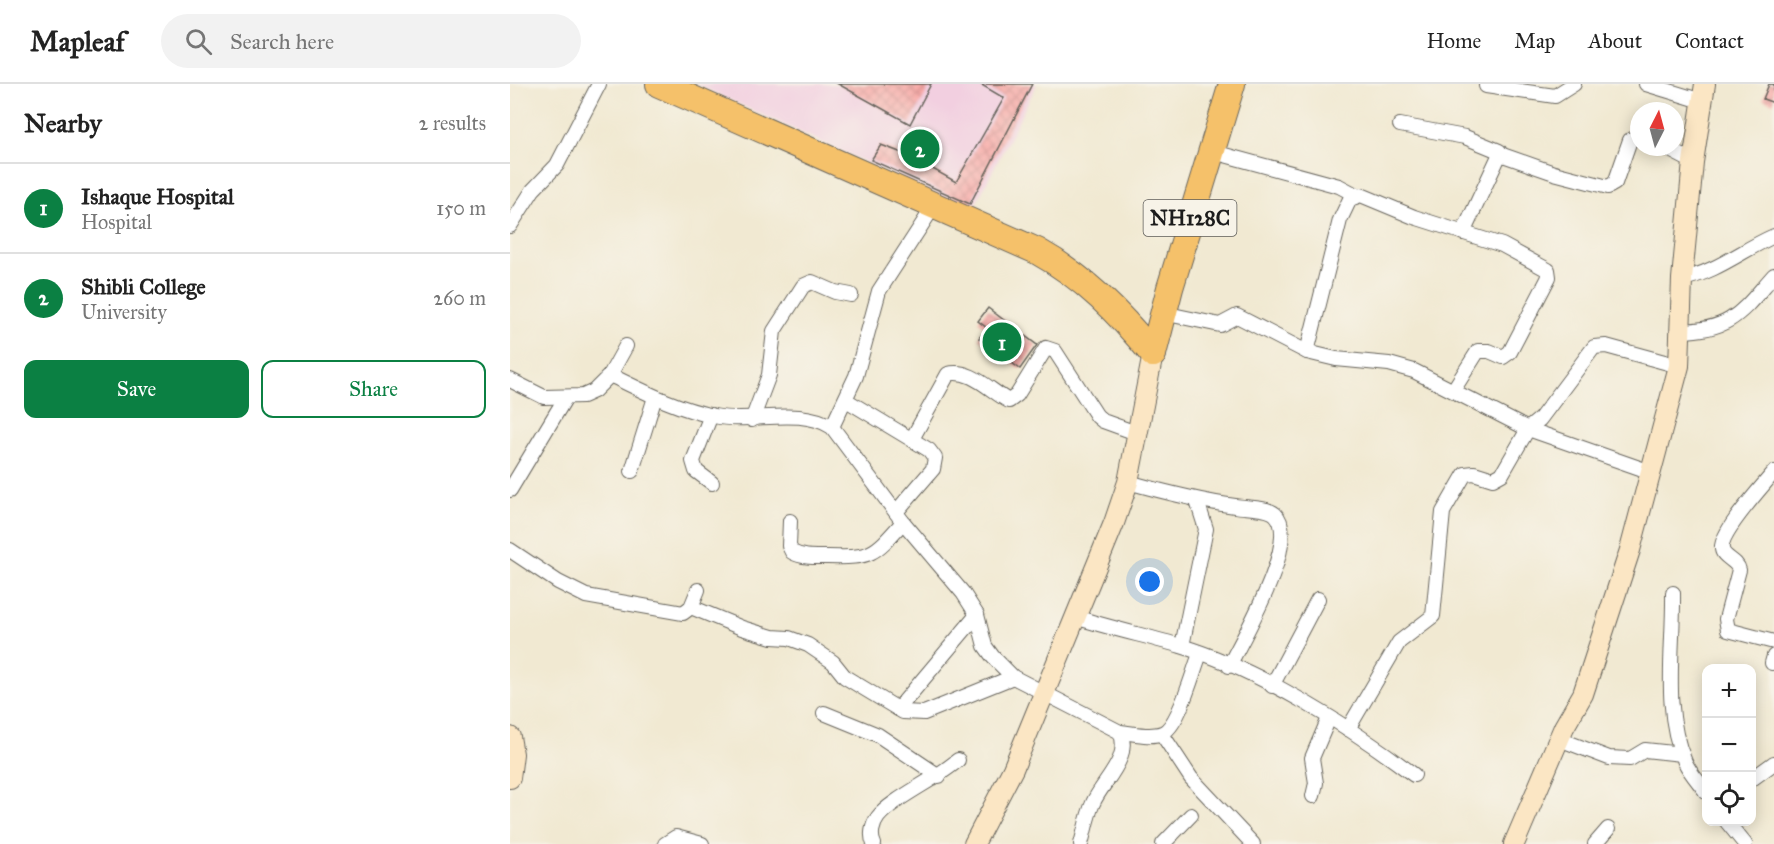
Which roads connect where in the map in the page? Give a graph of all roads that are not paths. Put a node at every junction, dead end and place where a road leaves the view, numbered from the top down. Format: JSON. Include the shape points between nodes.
{"nodes":[{"id":1,"x":599,"y":84,"type":"edge"},
{"id":2,"x":659,"y":84,"type":"edge"},
{"id":3,"x":1232,"y":84,"type":"edge"},
{"id":4,"x":1574,"y":84,"type":"edge"},
{"id":5,"x":1646,"y":84,"type":"edge"},
{"id":6,"x":1486,"y":86,"type":"dead end"},
{"id":7,"x":1704,"y":92,"type":"edge"},
{"id":8,"x":1400,"y":124,"type":"dead end"},
{"id":9,"x":1630,"y":140,"type":"edge"},
{"id":10,"x":1210,"y":151,"type":"junction"},
{"id":11,"x":1500,"y":154,"type":"junction"},
{"id":12,"x":1681,"y":156,"type":"edge"},
{"id":13,"x":1693,"y":162,"type":"junction"},
{"id":14,"x":1356,"y":195,"type":"junction"},
{"id":15,"x":934,"y":206,"type":"junction"},
{"id":16,"x":510,"y":226,"type":"edge"},
{"id":17,"x":1463,"y":232,"type":"junction"},
{"id":18,"x":1774,"y":236,"type":"edge"},
{"id":19,"x":1774,"y":275,"type":"edge"},
{"id":20,"x":1682,"y":279,"type":"junction"},
{"id":21,"x":851,"y":295,"type":"dead end"},
{"id":22,"x":1111,"y":307,"type":"junction"},
{"id":23,"x":1163,"y":313,"type":"junction"},
{"id":24,"x":1680,"y":331,"type":"junction"},
{"id":25,"x":626,"y":346,"type":"dead end"},
{"id":26,"x":1307,"y":352,"type":"junction"},
{"id":27,"x":1153,"y":354,"type":"junction"},
{"id":28,"x":1678,"y":366,"type":"junction"},
{"id":29,"x":610,"y":375,"type":"junction"},
{"id":30,"x":510,"y":380,"type":"edge"},
{"id":31,"x":1454,"y":389,"type":"junction"},
{"id":32,"x":655,"y":397,"type":"junction"},
{"id":33,"x":566,"y":398,"type":"junction"},
{"id":34,"x":846,"y":400,"type":"junction"},
{"id":35,"x":711,"y":416,"type":"junction"},
{"id":36,"x":752,"y":420,"type":"junction"},
{"id":37,"x":832,"y":427,"type":"junction"},
{"id":38,"x":1528,"y":429,"type":"junction"},
{"id":39,"x":1139,"y":434,"type":"junction"},
{"id":40,"x":912,"y":439,"type":"junction"},
{"id":41,"x":632,"y":471,"type":"dead end"},
{"id":42,"x":1651,"y":472,"type":"junction"},
{"id":43,"x":1774,"y":472,"type":"edge"},
{"id":44,"x":1128,"y":482,"type":"junction"},
{"id":45,"x":712,"y":483,"type":"dead end"},
{"id":46,"x":510,"y":490,"type":"edge"},
{"id":47,"x":1197,"y":501,"type":"junction"},
{"id":48,"x":899,"y":517,"type":"junction"},
{"id":49,"x":790,"y":521,"type":"dead end"},
{"id":50,"x":510,"y":550,"type":"edge"},
{"id":51,"x":698,"y":590,"type":"dead end"},
{"id":52,"x":1673,"y":593,"type":"dead end"},
{"id":53,"x":1318,"y":599,"type":"dead end"},
{"id":54,"x":691,"y":607,"type":"junction"},
{"id":55,"x":977,"y":615,"type":"junction"},
{"id":56,"x":1075,"y":617,"type":"junction"},
{"id":57,"x":1774,"y":642,"type":"edge"},
{"id":58,"x":1182,"y":646,"type":"junction"},
{"id":59,"x":1200,"y":654,"type":"junction"},
{"id":60,"x":1229,"y":666,"type":"junction"},
{"id":61,"x":1013,"y":677,"type":"junction"},
{"id":62,"x":1272,"y":686,"type":"junction"},
{"id":63,"x":1045,"y":695,"type":"junction"},
{"id":64,"x":898,"y":709,"type":"junction"},
{"id":65,"x":824,"y":712,"type":"dead end"},
{"id":66,"x":1329,"y":718,"type":"junction"},
{"id":67,"x":1348,"y":729,"type":"junction"},
{"id":68,"x":1120,"y":732,"type":"junction"},
{"id":69,"x":1162,"y":734,"type":"junction"},
{"id":70,"x":510,"y":737,"type":"edge"},
{"id":71,"x":1559,"y":739,"type":"junction"},
{"id":72,"x":1683,"y":754,"type":"junction"},
{"id":73,"x":958,"y":760,"type":"dead end"},
{"id":74,"x":1774,"y":763,"type":"edge"},
{"id":75,"x":1414,"y":775,"type":"dead end"},
{"id":76,"x":939,"y":776,"type":"junction"},
{"id":77,"x":1756,"y":776,"type":"edge"},
{"id":78,"x":510,"y":778,"type":"edge"},
{"id":79,"x":1702,"y":786,"type":"edge"},
{"id":80,"x":1313,"y":796,"type":"dead end"},
{"id":81,"x":1191,"y":815,"type":"dead end"},
{"id":82,"x":1729,"y":826,"type":"edge"},
{"id":83,"x":1608,"y":829,"type":"dead end"},
{"id":84,"x":665,"y":844,"type":"edge"},
{"id":85,"x":702,"y":844,"type":"edge"},
{"id":86,"x":874,"y":844,"type":"edge"},
{"id":87,"x":974,"y":844,"type":"edge"},
{"id":88,"x":1081,"y":844,"type":"edge"},
{"id":89,"x":1163,"y":844,"type":"edge"},
{"id":90,"x":1253,"y":844,"type":"edge"},
{"id":91,"x":1514,"y":844,"type":"edge"},
{"id":92,"x":1595,"y":844,"type":"edge"},
{"id":93,"x":1745,"y":844,"type":"edge"}],
"edges":[{"from":1,"to":16,"type":"street","via":[[557,165],[533,190]]},
{"from":2,"to":15,"type":"highway"},
{"from":3,"to":10,"type":"highway","number":"NH128C"},
{"from":4,"to":6,"type":"street","via":[[1555,96]]},
{"from":5,"to":7,"type":"street"},
{"from":7,"to":13,"type":"street"},
{"from":8,"to":11,"type":"street","via":[[1465,137]]},
{"from":9,"to":11,"type":"street","via":[[1615,183],[1608,187]]},
{"from":10,"to":14,"type":"street","via":[[1339,186]]},
{"from":10,"to":23,"type":"highway","number":"NH128C"},
{"from":11,"to":17,"type":"street"},
{"from":12,"to":13,"type":"street"},
{"from":13,"to":20,"type":"street"},
{"from":14,"to":17,"type":"street"},
{"from":14,"to":26,"type":"street","via":[[1340,220]]},
{"from":15,"to":22,"type":"highway","via":[[1066,267]]},
{"from":15,"to":34,"type":"street","via":[[879,291],[866,345]]},
{"from":17,"to":31,"type":"street","via":[[1502,245],[1545,267],[1550,274],[1510,352],[1503,357],[1478,351]]},
{"from":18,"to":20,"type":"street","via":[[1725,263]]},
{"from":19,"to":24,"type":"street","via":[[1732,320],[1716,328]]},
{"from":20,"to":24,"type":"street"},
{"from":21,"to":36,"type":"street","via":[[812,282],[803,286],[772,336],[769,375]]},
{"from":22,"to":23,"type":"highway"},
{"from":22,"to":27,"type":"highway"},
{"from":23,"to":26,"type":"street","via":[[1220,325],[1237,316]]},
{"from":23,"to":27,"type":"highway","number":"NH128C"},
{"from":24,"to":28,"type":"street"},
{"from":25,"to":29,"type":"street"},
{"from":26,"to":31,"type":"street","via":[[1389,364]]},
{"from":27,"to":39,"type":"street"},
{"from":28,"to":38,"type":"street","via":[[1606,346],[1594,347]]},
{"from":28,"to":42,"type":"street"},
{"from":29,"to":32,"type":"street"},
{"from":29,"to":33,"type":"street","via":[[594,391]]},
{"from":30,"to":33,"type":"street","via":[[544,398]]},
{"from":31,"to":38,"type":"street"},
{"from":32,"to":35,"type":"street"},
{"from":32,"to":41,"type":"street"},
{"from":33,"to":46,"type":"street"},
{"from":34,"to":37,"type":"street"},
{"from":34,"to":40,"type":"street"},
{"from":35,"to":36,"type":"street"},
{"from":35,"to":45,"type":"street","via":[[693,461],[696,471]]},
{"from":36,"to":37,"type":"street","via":[[819,418]]},
{"from":37,"to":48,"type":"street"},
{"from":38,"to":42,"type":"street"},
{"from":38,"to":67,"type":"street","via":[[1502,474],[1493,479],[1469,473],[1459,480],[1442,520],[1433,616],[1399,642]]},
{"from":39,"to":40,"type":"street","via":[[1097,416],[1055,351],[1046,348],[1017,395],[1009,401],[969,375],[948,374]]},
{"from":39,"to":44,"type":"street"},
{"from":40,"to":48,"type":"street","via":[[932,452],[935,462]]},
{"from":42,"to":71,"type":"street","via":[[1583,694]]},
{"from":43,"to":57,"type":"street","via":[[1728,531],[1721,547],[1739,570],[1726,619],[1728,630]]},
{"from":44,"to":47,"type":"street"},
{"from":44,"to":56,"type":"street"},
{"from":47,"to":58,"type":"street","via":[[1206,529]]},
{"from":47,"to":60,"type":"street","via":[[1270,511],[1280,521],[1278,567]]},
{"from":48,"to":49,"type":"street","via":[[882,546],[860,558],[792,552]]},
{"from":48,"to":55,"type":"street"},
{"from":50,"to":54,"type":"street","via":[[586,596],[677,613]]},
{"from":51,"to":54,"type":"street"},
{"from":52,"to":72,"type":"street","via":[[1672,700]]},
{"from":53,"to":62,"type":"street"},
{"from":54,"to":64,"type":"street","via":[[742,628],[808,645],[833,662],[845,677]]},
{"from":55,"to":61,"type":"street","via":[[985,646]]},
{"from":55,"to":64,"type":"street"},
{"from":56,"to":58,"type":"street"},
{"from":56,"to":63,"type":"street"},
{"from":58,"to":59,"type":"street"},
{"from":59,"to":60,"type":"street"},
{"from":59,"to":69,"type":"street","via":[[1174,724]]},
{"from":60,"to":62,"type":"street"},
{"from":61,"to":63,"type":"street"},
{"from":61,"to":64,"type":"street","via":[[924,713]]},
{"from":62,"to":66,"type":"street"},
{"from":63,"to":68,"type":"street"},
{"from":63,"to":87,"type":"street","via":[[1013,770]]},
{"from":65,"to":76,"type":"street","via":[[878,735]]},
{"from":66,"to":67,"type":"street"},
{"from":66,"to":80,"type":"street","via":[[1312,758],[1316,783]]},
{"from":67,"to":75,"type":"street"},
{"from":68,"to":69,"type":"street"},
{"from":68,"to":88,"type":"street","via":[[1122,749],[1112,776],[1091,807]]},
{"from":69,"to":90,"type":"street","via":[[1191,778]]},
{"from":70,"to":78,"type":"street"},
{"from":71,"to":72,"type":"street","via":[[1599,756],[1621,759],[1630,759],[1645,750]]},
{"from":71,"to":91,"type":"street"},
{"from":72,"to":79,"type":"street"},
{"from":73,"to":76,"type":"street"},
{"from":74,"to":77,"type":"street"},
{"from":76,"to":86,"type":"street","via":[[879,816],[872,831]]},
{"from":81,"to":89,"type":"street"},
{"from":82,"to":93,"type":"street"},
{"from":83,"to":92,"type":"street"},
{"from":84,"to":85,"type":"street","via":[[676,837]]}]}
